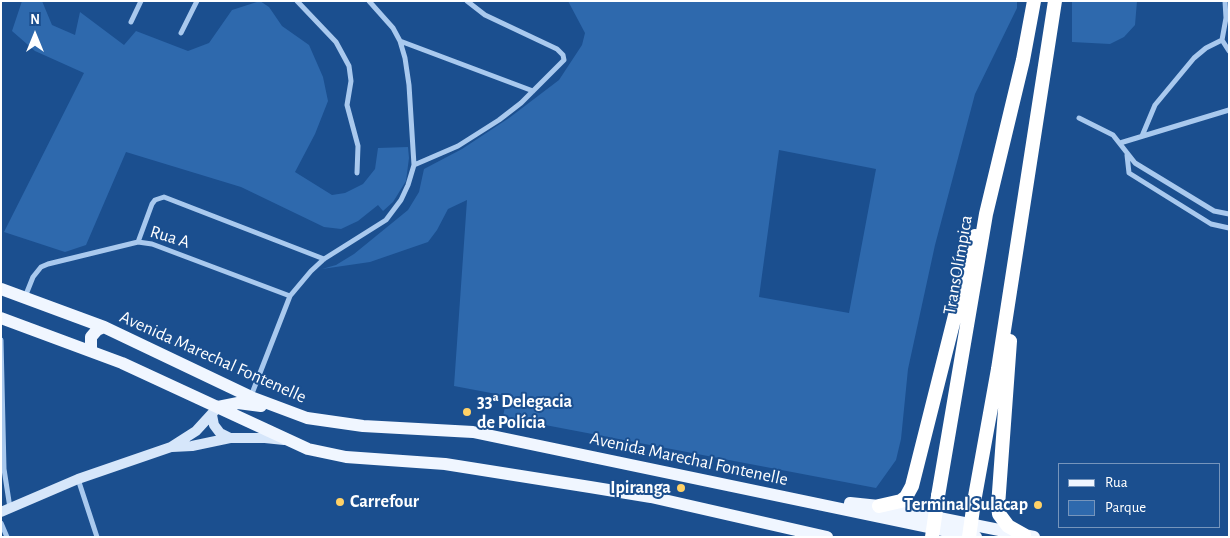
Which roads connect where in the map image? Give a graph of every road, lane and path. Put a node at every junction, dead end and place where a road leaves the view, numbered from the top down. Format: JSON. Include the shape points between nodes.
{"nodes":[{"id":1,"x":141,"y":1,"type":"edge"},
{"id":2,"x":197,"y":1,"type":"edge"},
{"id":3,"x":297,"y":1,"type":"edge"},
{"id":4,"x":369,"y":1,"type":"edge"},
{"id":5,"x":467,"y":1,"type":"edge"},
{"id":6,"x":1034,"y":1,"type":"edge"},
{"id":7,"x":1055,"y":1,"type":"edge"},
{"id":8,"x":1225,"y":1,"type":"edge"},
{"id":9,"x":131,"y":22,"type":"dead end"},
{"id":10,"x":181,"y":34,"type":"dead end"},
{"id":11,"x":1222,"y":40,"type":"junction"},
{"id":12,"x":400,"y":41,"type":"junction"},
{"id":13,"x":1229,"y":51,"type":"edge"},
{"id":14,"x":533,"y":91,"type":"junction"},
{"id":15,"x":1229,"y":110,"type":"edge"},
{"id":16,"x":1079,"y":118,"type":"dead end"},
{"id":17,"x":1142,"y":136,"type":"junction"},
{"id":18,"x":1120,"y":143,"type":"junction"},
{"id":19,"x":1127,"y":155,"type":"junction"},
{"id":20,"x":414,"y":164,"type":"junction"},
{"id":21,"x":357,"y":173,"type":"dead end"},
{"id":22,"x":986,"y":214,"type":"junction"},
{"id":23,"x":1229,"y":214,"type":"edge"},
{"id":24,"x":1229,"y":228,"type":"edge"},
{"id":25,"x":138,"y":242,"type":"junction"},
{"id":26,"x":324,"y":259,"type":"junction"},
{"id":27,"x":1011,"y":283,"type":"junction"},
{"id":28,"x":1,"y":289,"type":"edge"},
{"id":29,"x":290,"y":296,"type":"junction"},
{"id":30,"x":25,"y":297,"type":"junction"},
{"id":31,"x":1,"y":318,"type":"edge"},
{"id":32,"x":104,"y":327,"type":"junction"},
{"id":33,"x":1,"y":340,"type":"edge"},
{"id":34,"x":91,"y":351,"type":"junction"},
{"id":35,"x":2,"y":362,"type":"edge"},
{"id":36,"x":251,"y":396,"type":"junction"},
{"id":37,"x":281,"y":410,"type":"junction"},
{"id":38,"x":215,"y":411,"type":"junction"},
{"id":39,"x":230,"y":438,"type":"junction"},
{"id":40,"x":287,"y":441,"type":"junction"},
{"id":41,"x":171,"y":447,"type":"junction"},
{"id":42,"x":78,"y":479,"type":"junction"},
{"id":43,"x":826,"y":506,"type":"junction"},
{"id":44,"x":880,"y":506,"type":"junction"},
{"id":45,"x":6,"y":510,"type":"edge"},
{"id":46,"x":1,"y":523,"type":"edge"},
{"id":47,"x":904,"y":523,"type":"junction"},
{"id":48,"x":905,"y":536,"type":"edge"},
{"id":49,"x":1029,"y":536,"type":"edge"},
{"id":50,"x":7,"y":537,"type":"edge"},
{"id":51,"x":97,"y":537,"type":"edge"},
{"id":52,"x":827,"y":537,"type":"edge"},
{"id":53,"x":932,"y":537,"type":"edge"},
{"id":54,"x":969,"y":537,"type":"edge"},
{"id":55,"x":976,"y":537,"type":"edge"}],
"edges":[{"from":1,"to":9,"type":"street"},
{"from":2,"to":10,"type":"street"},
{"from":3,"to":21,"type":"street","via":[[336,42],[349,66],[351,81],[347,105],[358,146]]},
{"from":4,"to":12,"type":"street"},
{"from":5,"to":14,"type":"street","via":[[485,15],[557,49],[563,55],[562,62]]},
{"from":6,"to":22,"type":"highway","name":"TransOlímpica"},
{"from":7,"to":27,"type":"highway"},
{"from":8,"to":11,"type":"street"},
{"from":11,"to":13,"type":"street"},
{"from":11,"to":17,"type":"street","via":[[1194,58],[1155,106]]},
{"from":12,"to":14,"type":"street"},
{"from":12,"to":20,"type":"street","via":[[410,85]]},
{"from":14,"to":20,"type":"street","via":[[499,120],[458,146]]},
{"from":15,"to":17,"type":"street"},
{"from":16,"to":18,"type":"street","via":[[1113,135]]},
{"from":17,"to":18,"type":"street"},
{"from":18,"to":19,"type":"street"},
{"from":19,"to":23,"type":"street","via":[[1214,211]]},
{"from":19,"to":24,"type":"street","via":[[1129,173],[1211,224]]},
{"from":20,"to":26,"type":"street","via":[[401,200],[386,220]]},
{"from":22,"to":44,"type":"highway","via":[[966,263],[912,486],[901,502]]},
{"from":22,"to":53,"type":"highway","name":"TransOlímpica","bridge":true},
{"from":25,"to":26,"type":"street","via":[[152,204],[164,197]]},
{"from":25,"to":29,"type":"street","name":"Rua A","via":[[152,244]]},
{"from":25,"to":30,"type":"street","name":"Rua A","via":[[41,267]]},
{"from":26,"to":29,"type":"street"},
{"from":27,"to":49,"type":"highway","via":[[1009,369],[998,506],[1002,520],[1013,530]]},
{"from":27,"to":54,"type":"highway","bridge":true},
{"from":28,"to":30,"type":"main road","name":"Avenida Marechal Fontenelle"},
{"from":29,"to":36,"type":"street"},
{"from":30,"to":32,"type":"main road","name":"Avenida Marechal Fontenelle"},
{"from":31,"to":34,"type":"main road"},
{"from":32,"to":34,"type":"main road","via":[[91,337]]},
{"from":32,"to":36,"type":"main road","name":"Avenida Marechal Fontenelle"},
{"from":33,"to":35,"type":"street"},
{"from":34,"to":38,"type":"main road"},
{"from":35,"to":45,"type":"street"},
{"from":36,"to":37,"type":"main road","name":"Avenida Marechal Fontenelle"},
{"from":37,"to":38,"type":"main road","via":[[238,403]]},
{"from":37,"to":43,"type":"main road","name":"Avenida Marechal Fontenelle","via":[[332,423],[483,434]]},
{"from":38,"to":39,"type":"main road","via":[[214,426]]},
{"from":38,"to":40,"type":"main road"},
{"from":38,"to":41,"type":"main road","via":[[196,431]]},
{"from":39,"to":40,"type":"main road"},
{"from":39,"to":41,"type":"main road"},
{"from":40,"to":52,"type":"main road","via":[[346,457],[445,464],[651,497]]},
{"from":41,"to":42,"type":"main road"},
{"from":42,"to":45,"type":"main road"},
{"from":42,"to":51,"type":"street"},
{"from":43,"to":44,"type":"main road","via":[[843,503]]},
{"from":43,"to":47,"type":"main road","name":"Avenida Marechal Fontenelle"},
{"from":44,"to":49,"type":"main road"},
{"from":46,"to":50,"type":"street"},
{"from":47,"to":48,"type":"main road"},
{"from":47,"to":55,"type":"main road","name":"Avenida Marechal Fontenelle"}]}
